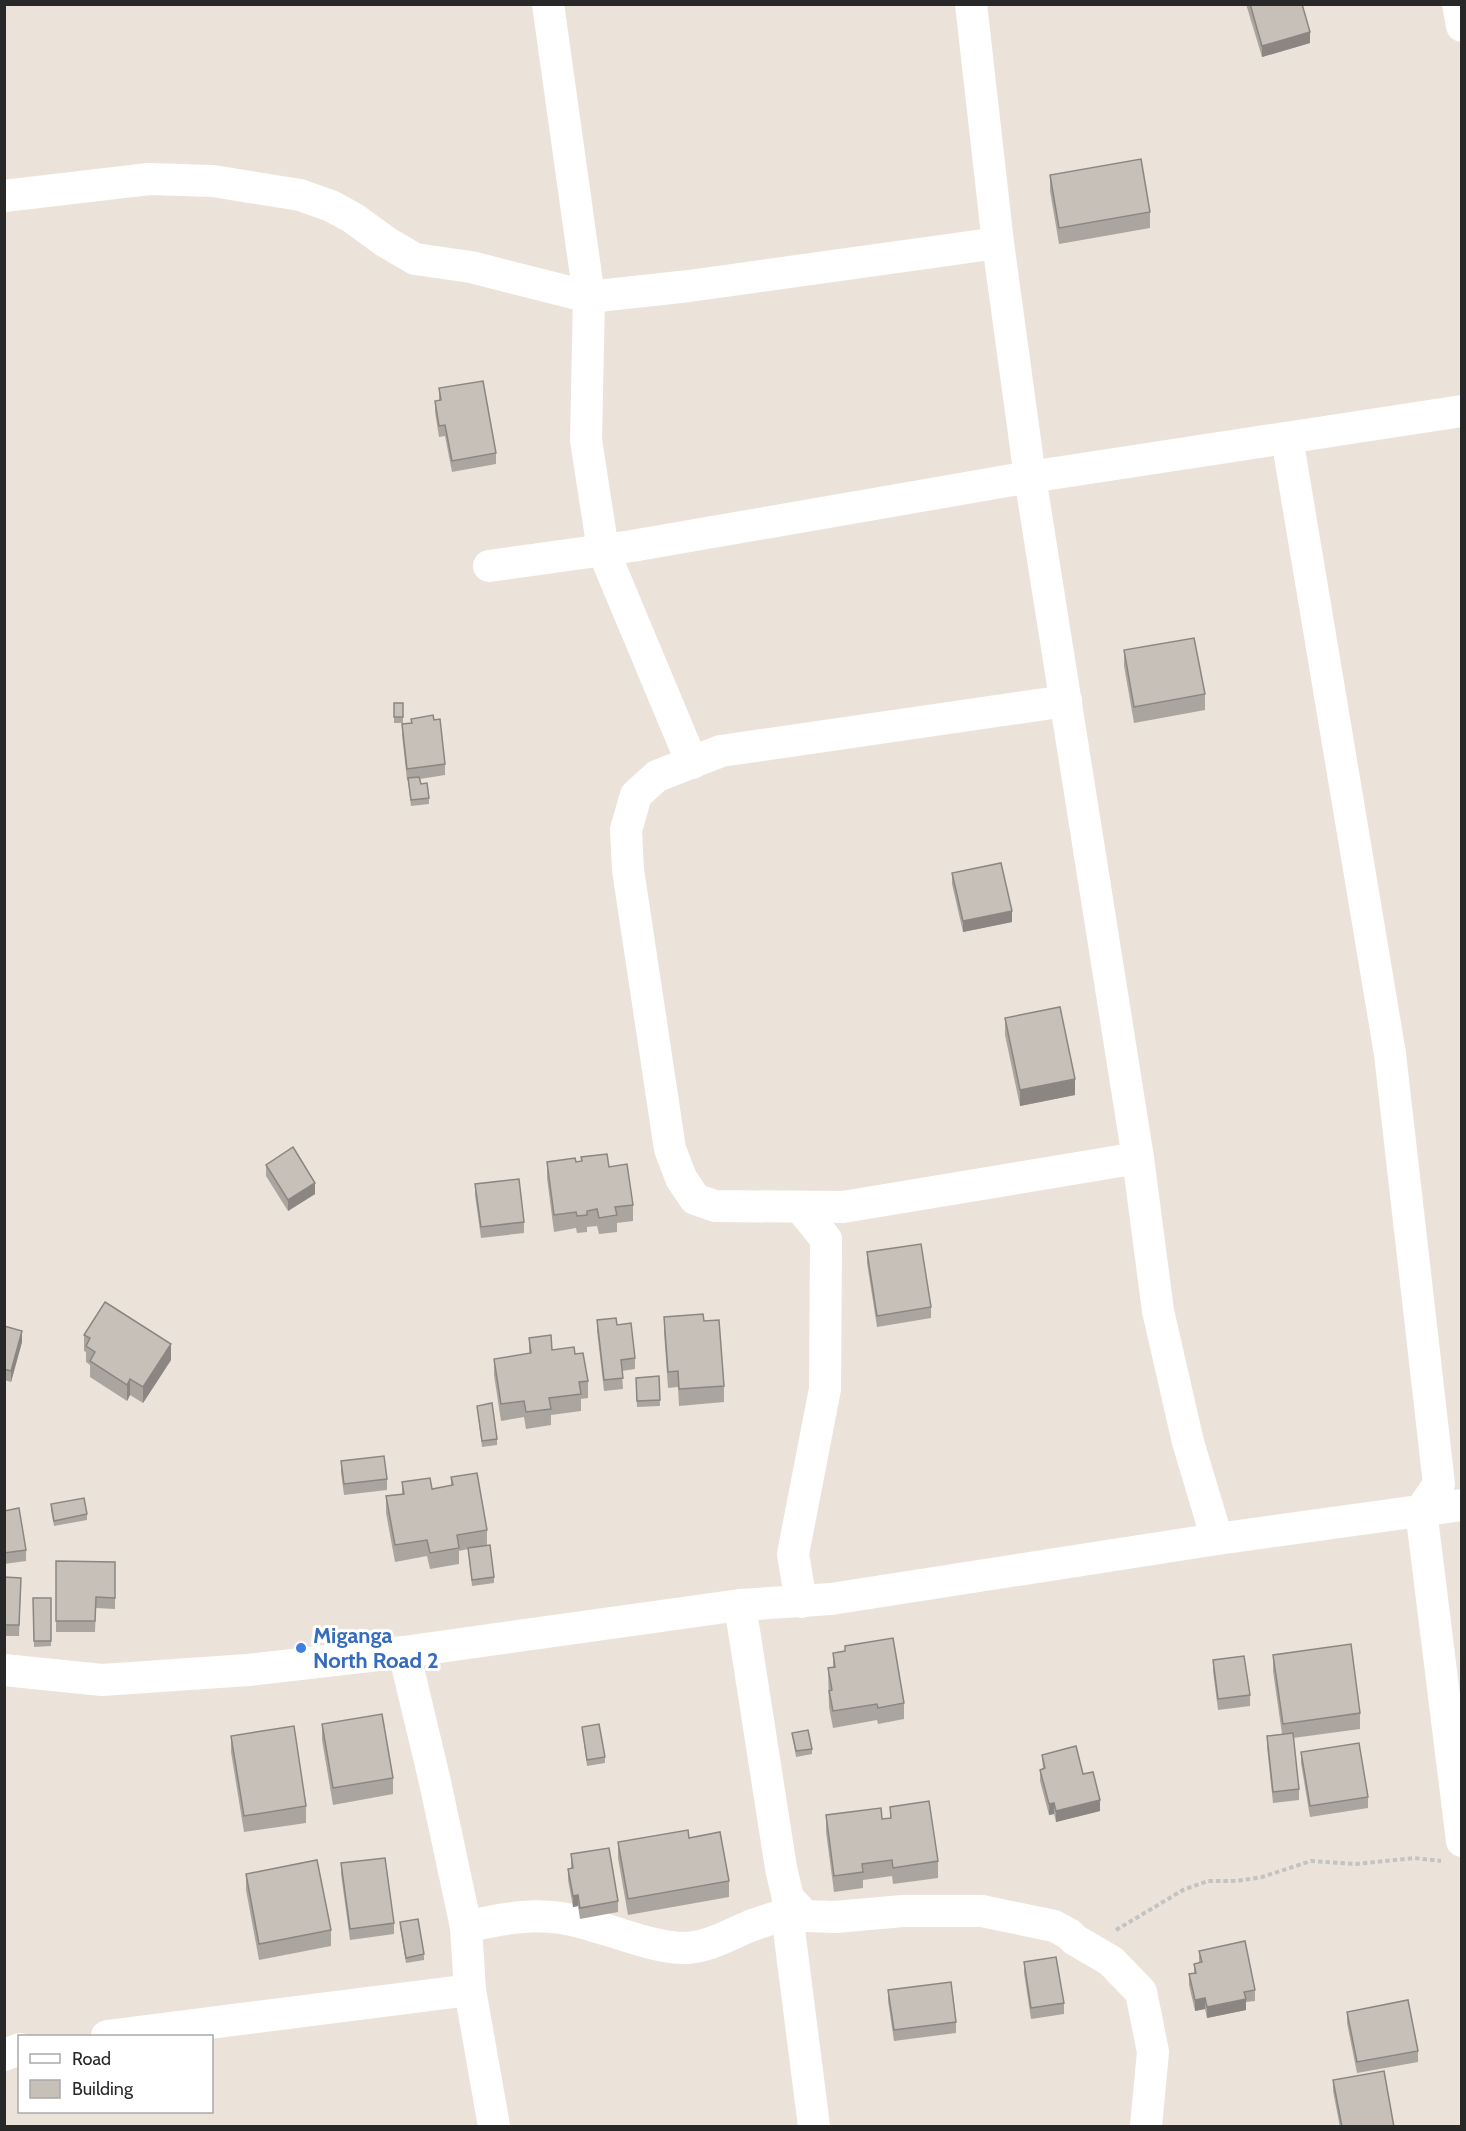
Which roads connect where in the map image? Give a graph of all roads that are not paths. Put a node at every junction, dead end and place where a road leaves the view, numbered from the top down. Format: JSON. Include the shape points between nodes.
{"nodes":[{"id":1,"x":548,"y":4,"type":"edge"},
{"id":2,"x":971,"y":4,"type":"edge"},
{"id":3,"x":1458,"y":4,"type":"edge"},
{"id":4,"x":1461,"y":26,"type":"edge"},
{"id":5,"x":4,"y":196,"type":"edge"},
{"id":6,"x":998,"y":243,"type":"junction"},
{"id":7,"x":589,"y":297,"type":"junction"},
{"id":8,"x":1461,"y":411,"type":"edge"},
{"id":9,"x":1287,"y":438,"type":"junction"},
{"id":10,"x":1030,"y":477,"type":"junction"},
{"id":11,"x":603,"y":550,"type":"junction"},
{"id":12,"x":489,"y":566,"type":"dead end"},
{"id":13,"x":1066,"y":701,"type":"junction"},
{"id":14,"x":692,"y":763,"type":"junction"},
{"id":15,"x":1138,"y":1158,"type":"junction"},
{"id":16,"x":800,"y":1207,"type":"junction"},
{"id":17,"x":1461,"y":1505,"type":"edge"},
{"id":18,"x":1421,"y":1510,"type":"junction"},
{"id":19,"x":1217,"y":1539,"type":"junction"},
{"id":20,"x":801,"y":1602,"type":"junction"},
{"id":21,"x":740,"y":1605,"type":"junction"},
{"id":22,"x":404,"y":1652,"type":"junction"},
{"id":23,"x":4,"y":1670,"type":"edge"},
{"id":24,"x":1457,"y":1852,"type":"edge"},
{"id":25,"x":788,"y":1906,"type":"junction"},
{"id":26,"x":466,"y":1927,"type":"junction"},
{"id":27,"x":471,"y":1990,"type":"junction"},
{"id":28,"x":122,"y":2035,"type":"edge"},
{"id":29,"x":494,"y":2127,"type":"edge"},
{"id":30,"x":814,"y":2127,"type":"edge"},
{"id":31,"x":1146,"y":2127,"type":"edge"}],
"edges":[{"from":1,"to":7,"type":"street"},
{"from":2,"to":6,"type":"street"},
{"from":3,"to":4,"type":"street"},
{"from":5,"to":7,"type":"street","via":[[149,179],[213,181],[300,195],[353,218],[415,259],[471,267]]},
{"from":6,"to":7,"type":"street"},
{"from":6,"to":10,"type":"street"},
{"from":7,"to":11,"type":"street","via":[[586,440]]},
{"from":8,"to":9,"type":"street"},
{"from":9,"to":10,"type":"street"},
{"from":9,"to":18,"type":"street","via":[[1390,1054],[1439,1484]]},
{"from":10,"to":11,"type":"street"},
{"from":10,"to":13,"type":"street"},
{"from":11,"to":12,"type":"street"},
{"from":11,"to":14,"type":"street"},
{"from":13,"to":14,"type":"street","via":[[721,751]]},
{"from":13,"to":15,"type":"street"},
{"from":14,"to":16,"type":"street","via":[[657,776],[636,795],[626,830],[627,870],[670,1149],[681,1178],[695,1199],[715,1206]]},
{"from":15,"to":16,"type":"street","via":[[843,1208]]},
{"from":15,"to":19,"type":"street","via":[[1158,1311],[1188,1443]]},
{"from":16,"to":20,"type":"street","via":[[826,1239],[825,1389],[793,1554]]},
{"from":17,"to":18,"type":"street"},
{"from":18,"to":19,"type":"street"},
{"from":18,"to":24,"type":"street"},
{"from":19,"to":20,"type":"street"},
{"from":20,"to":21,"type":"street"},
{"from":21,"to":22,"type":"street"},
{"from":21,"to":25,"type":"street"},
{"from":22,"to":23,"type":"street","via":[[248,1670],[102,1680]]},
{"from":22,"to":26,"type":"street"},
{"from":25,"to":26,"type":"street","via":[[720,1941],[681,1948],[581,1922],[542,1917],[521,1916]]},
{"from":25,"to":30,"type":"street"},
{"from":25,"to":31,"type":"street","via":[[805,1916],[835,1917],[903,1911],[982,1911],[1054,1926],[1069,1934],[1111,1961],[1141,1992],[1153,2052]]},
{"from":26,"to":27,"type":"street"},
{"from":27,"to":28,"type":"street"},
{"from":27,"to":29,"type":"street"}]}
